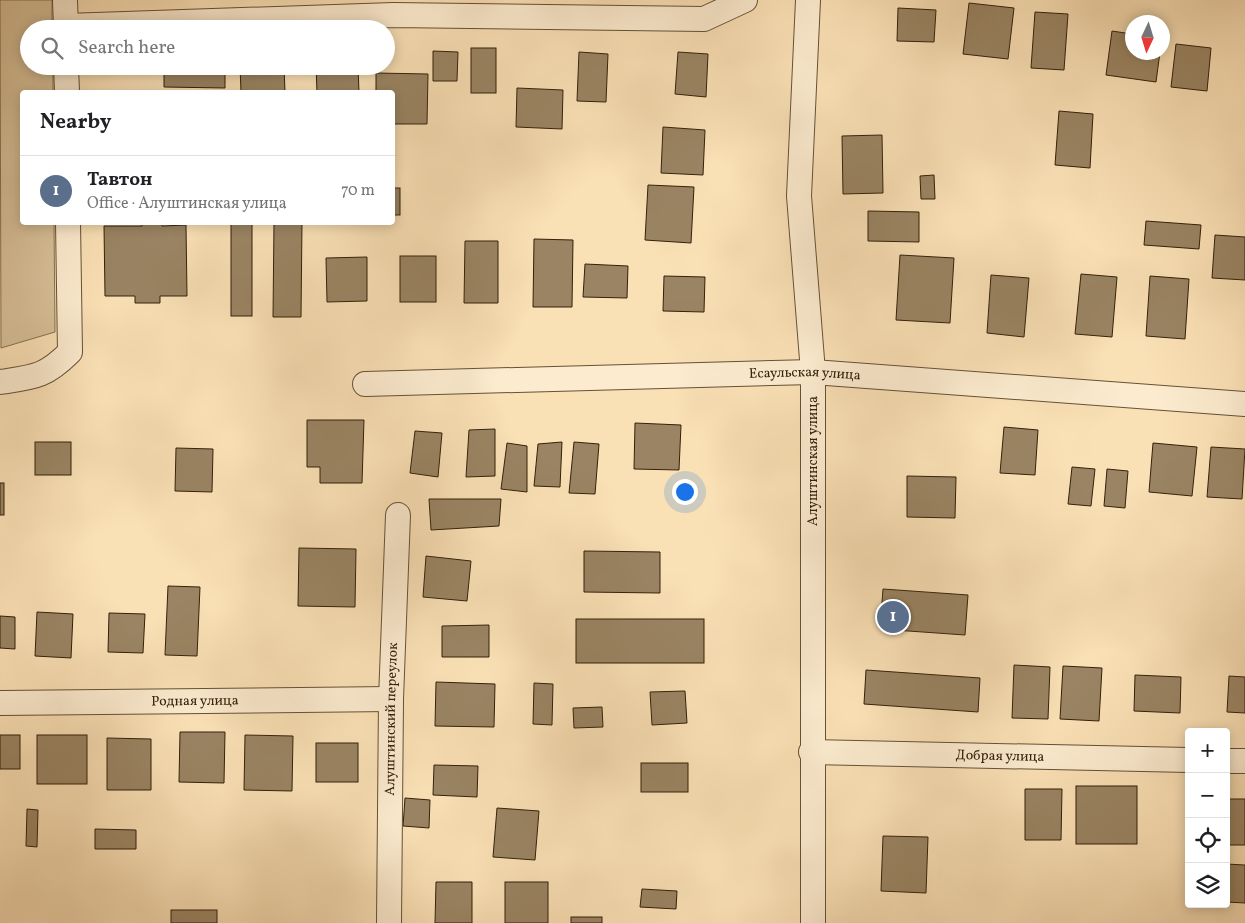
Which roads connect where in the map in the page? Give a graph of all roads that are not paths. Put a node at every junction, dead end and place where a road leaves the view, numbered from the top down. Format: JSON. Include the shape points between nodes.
{"nodes":[{"id":1,"x":65,"y":0,"type":"edge"},
{"id":2,"x":745,"y":0,"type":"edge"},
{"id":3,"x":808,"y":0,"type":"edge"},
{"id":4,"x":66,"y":20,"type":"edge"},
{"id":5,"x":257,"y":20,"type":"edge"},
{"id":6,"x":66,"y":75,"type":"edge"},
{"id":7,"x":67,"y":90,"type":"edge"},
{"id":8,"x":68,"y":225,"type":"edge"},
{"id":9,"x":813,"y":372,"type":"junction"},
{"id":10,"x":0,"y":382,"type":"edge"},
{"id":11,"x":365,"y":384,"type":"dead end"},
{"id":12,"x":1245,"y":404,"type":"edge"},
{"id":13,"x":398,"y":515,"type":"dead end"},
{"id":14,"x":391,"y":699,"type":"junction"},
{"id":15,"x":0,"y":702,"type":"edge"},
{"id":16,"x":812,"y":752,"type":"junction"},
{"id":17,"x":1185,"y":760,"type":"edge"},
{"id":18,"x":1230,"y":760,"type":"edge"},
{"id":19,"x":1245,"y":761,"type":"edge"},
{"id":20,"x":389,"y":923,"type":"edge"},
{"id":21,"x":812,"y":923,"type":"edge"}],
"edges":[{"from":1,"to":4,"type":"street"},
{"from":2,"to":5,"type":"street","via":[[704,19],[393,15]]},
{"from":3,"to":9,"type":"street","name":"Алуштинская улица","via":[[799,196]]},
{"from":6,"to":7,"type":"street"},
{"from":8,"to":10,"type":"street","via":[[70,352],[56,366],[38,376]]},
{"from":9,"to":11,"type":"street","name":"Есаульская улица"},
{"from":9,"to":12,"type":"street","name":"Есаульская улица"},
{"from":9,"to":16,"type":"street","name":"Алуштинская улица"},
{"from":13,"to":14,"type":"street","name":"Алуштинский переулок"},
{"from":14,"to":15,"type":"street","name":"Родная улица"},
{"from":14,"to":20,"type":"street","name":"Алуштинский переулок"},
{"from":16,"to":17,"type":"street","name":"Добрая улица"},
{"from":16,"to":21,"type":"street","name":"Алуштинская улица"},
{"from":18,"to":19,"type":"street"}]}
